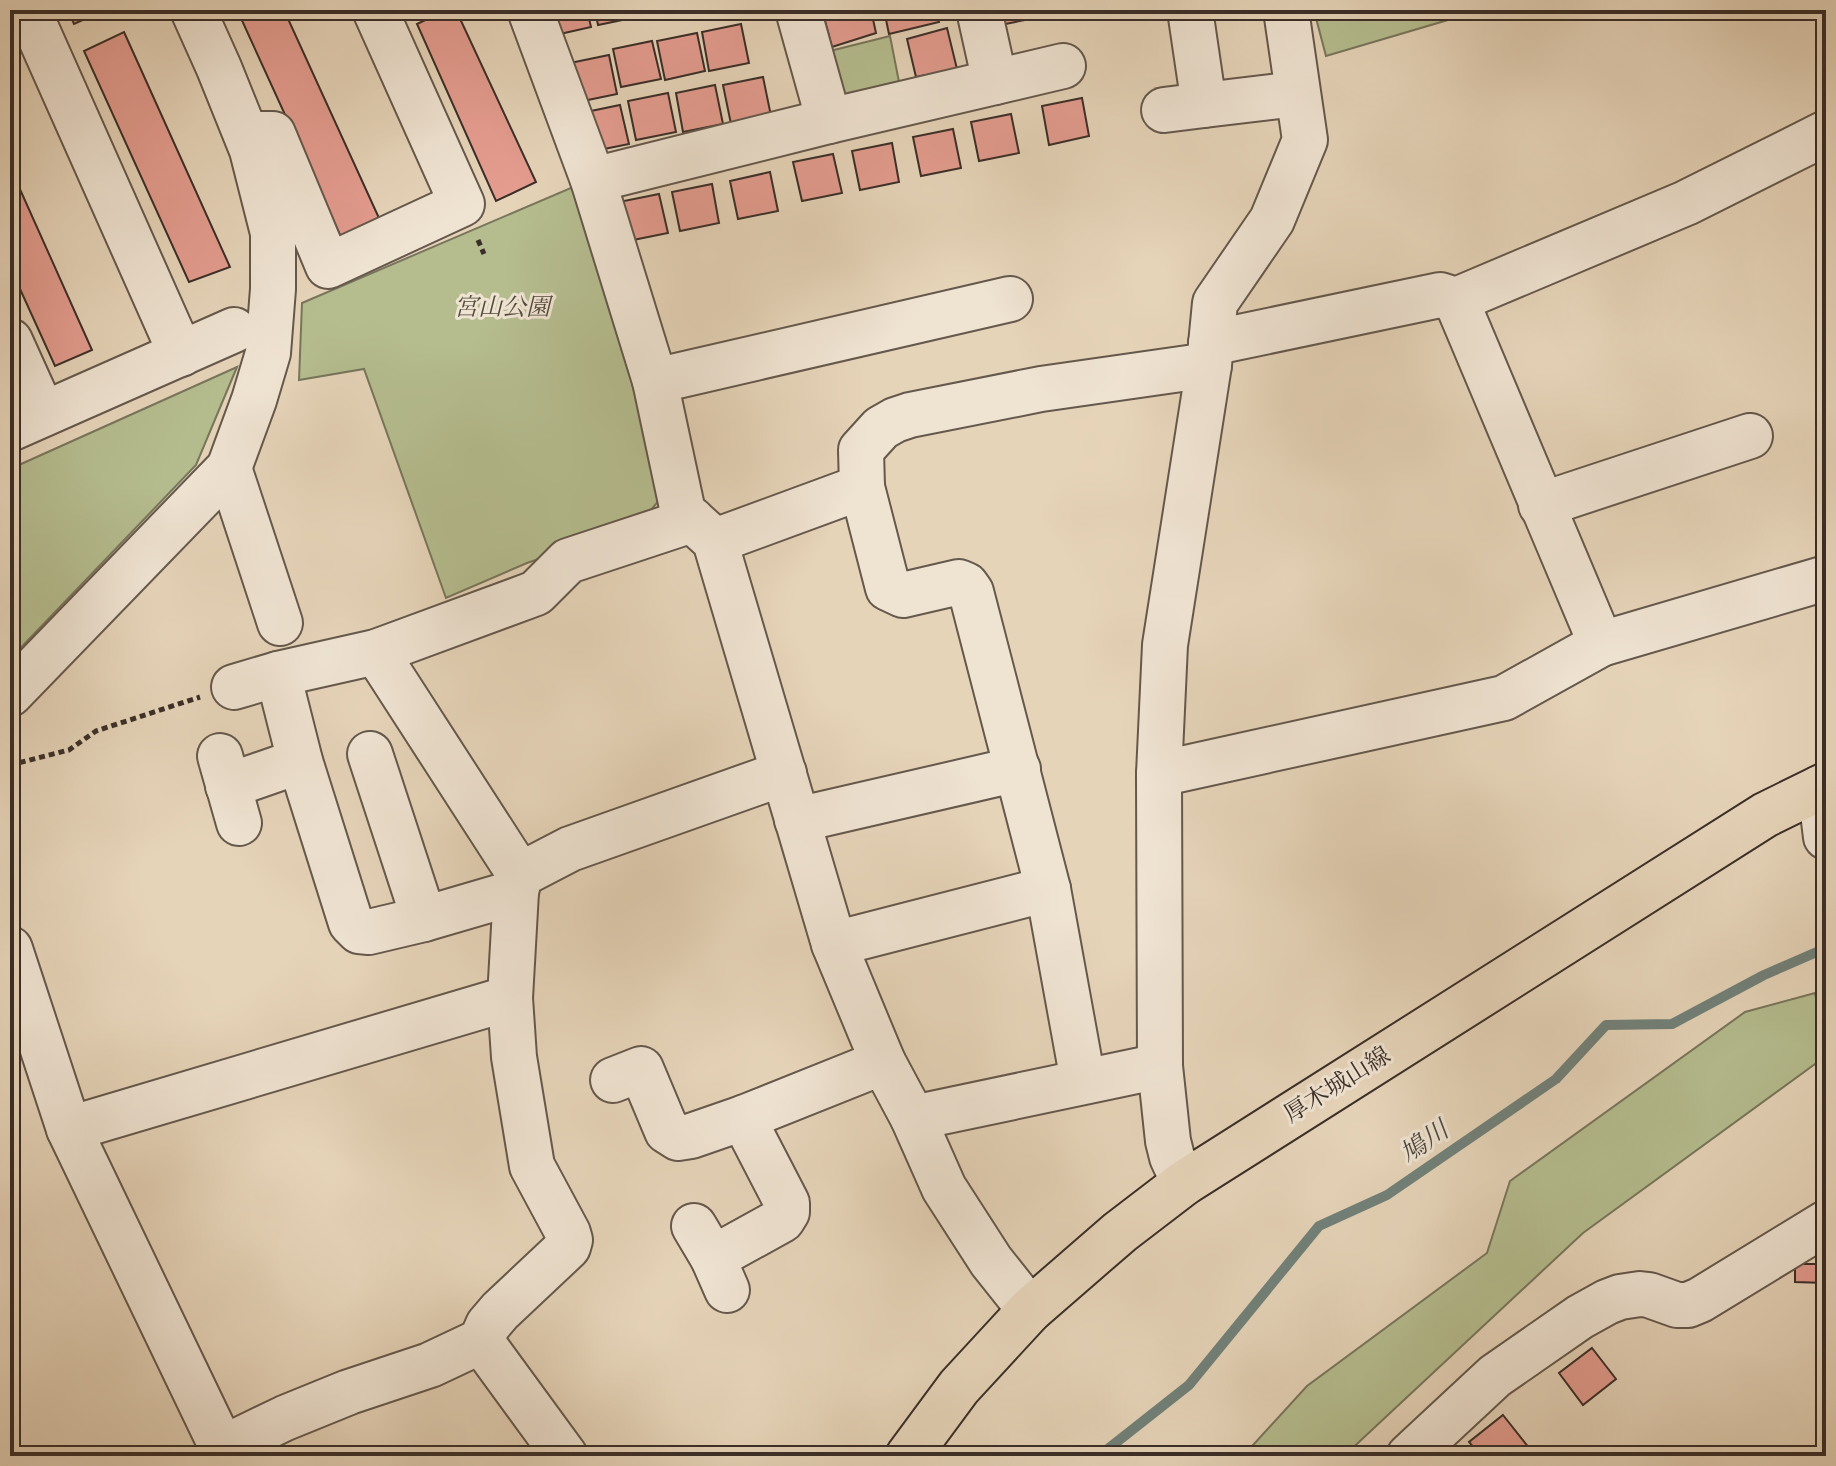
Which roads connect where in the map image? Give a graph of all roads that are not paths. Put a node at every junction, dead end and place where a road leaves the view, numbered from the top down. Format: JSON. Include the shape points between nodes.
{"nodes":[{"id":1,"x":28,"y":10,"type":"edge"},
{"id":2,"x":193,"y":10,"type":"edge"},
{"id":3,"x":375,"y":10,"type":"edge"},
{"id":4,"x":530,"y":10,"type":"edge"},
{"id":5,"x":798,"y":10,"type":"edge"},
{"id":6,"x":979,"y":10,"type":"edge"},
{"id":7,"x":1190,"y":10,"type":"edge"},
{"id":8,"x":1287,"y":10,"type":"edge"},
{"id":9,"x":1063,"y":66,"type":"dead end"},
{"id":10,"x":995,"y":82,"type":"junction"},
{"id":11,"x":1297,"y":94,"type":"junction"},
{"id":12,"x":829,"y":121,"type":"junction"},
{"id":13,"x":246,"y":133,"type":"junction"},
{"id":14,"x":1826,"y":133,"type":"edge"},
{"id":15,"x":593,"y":180,"type":"junction"},
{"id":16,"x":1010,"y":299,"type":"dead end"},
{"id":17,"x":1456,"y":300,"type":"junction"},
{"id":18,"x":234,"y":330,"type":"dead end"},
{"id":19,"x":10,"y":341,"type":"edge"},
{"id":20,"x":181,"y":354,"type":"junction"},
{"id":21,"x":1210,"y":354,"type":"junction"},
{"id":22,"x":655,"y":381,"type":"junction"},
{"id":23,"x":27,"y":421,"type":"edge"},
{"id":24,"x":1750,"y":436,"type":"dead end"},
{"id":25,"x":229,"y":468,"type":"junction"},
{"id":26,"x":862,"y":487,"type":"junction"},
{"id":27,"x":1541,"y":505,"type":"junction"},
{"id":28,"x":704,"y":531,"type":"junction"},
{"id":29,"x":1826,"y":578,"type":"edge"},
{"id":30,"x":280,"y":623,"type":"dead end"},
{"id":31,"x":1601,"y":644,"type":"junction"},
{"id":32,"x":376,"y":652,"type":"junction"},
{"id":33,"x":278,"y":674,"type":"junction"},
{"id":34,"x":234,"y":687,"type":"road end"},
{"id":35,"x":10,"y":694,"type":"edge"},
{"id":36,"x":370,"y":754,"type":"dead end"},
{"id":37,"x":300,"y":761,"type":"junction"},
{"id":38,"x":1018,"y":769,"type":"junction"},
{"id":39,"x":784,"y":773,"type":"junction"},
{"id":40,"x":1159,"y":774,"type":"junction"},
{"id":41,"x":1823,"y":787,"type":"edge"},
{"id":42,"x":229,"y":789,"type":"dead end"},
{"id":43,"x":797,"y":820,"type":"junction"},
{"id":44,"x":1826,"y":837,"type":"edge"},
{"id":45,"x":518,"y":883,"type":"junction"},
{"id":46,"x":1048,"y":889,"type":"junction"},
{"id":47,"x":424,"y":919,"type":"junction"},
{"id":48,"x":834,"y":944,"type":"junction"},
{"id":49,"x":10,"y":949,"type":"edge"},
{"id":50,"x":510,"y":998,"type":"junction"},
{"id":51,"x":883,"y":1062,"type":"junction"},
{"id":52,"x":1160,"y":1066,"type":"junction"},
{"id":53,"x":643,"y":1068,"type":"dead end"},
{"id":54,"x":1083,"y":1081,"type":"junction"},
{"id":55,"x":743,"y":1118,"type":"junction"},
{"id":56,"x":913,"y":1118,"type":"junction"},
{"id":57,"x":69,"y":1129,"type":"junction"},
{"id":58,"x":1184,"y":1183,"type":"junction"},
{"id":59,"x":1826,"y":1223,"type":"edge"},
{"id":60,"x":712,"y":1258,"type":"dead end"},
{"id":61,"x":1030,"y":1310,"type":"junction"},
{"id":62,"x":481,"y":1341,"type":"junction"},
{"id":63,"x":224,"y":1452,"type":"edge"},
{"id":64,"x":565,"y":1456,"type":"edge"},
{"id":65,"x":908,"y":1456,"type":"edge"},
{"id":66,"x":1409,"y":1456,"type":"edge"}],
"edges":[{"from":1,"to":20,"type":"street"},
{"from":2,"to":13,"type":"street"},
{"from":3,"to":13,"type":"street","via":[[462,204],[328,266],[273,134]]},
{"from":4,"to":15,"type":"street"},
{"from":5,"to":12,"type":"street"},
{"from":6,"to":10,"type":"street"},
{"from":7,"to":11,"type":"street","via":[[1184,108]]},
{"from":8,"to":11,"type":"street"},
{"from":9,"to":10,"type":"street"},
{"from":10,"to":12,"type":"street"},
{"from":11,"to":21,"type":"street","via":[[1305,140],[1272,220],[1215,303]]},
{"from":12,"to":15,"type":"street"},
{"from":13,"to":25,"type":"street","via":[[273,233],[273,289],[268,353]]},
{"from":14,"to":17,"type":"street","via":[[1686,203]]},
{"from":15,"to":22,"type":"street"},
{"from":16,"to":22,"type":"street"},
{"from":17,"to":21,"type":"street","via":[[1440,295]]},
{"from":17,"to":27,"type":"street"},
{"from":18,"to":20,"type":"street"},
{"from":19,"to":23,"type":"street"},
{"from":20,"to":23,"type":"street"},
{"from":21,"to":26,"type":"street","via":[[895,420],[861,450]]},
{"from":21,"to":40,"type":"street","via":[[1165,645]]},
{"from":22,"to":28,"type":"street","via":[[683,512]]},
{"from":24,"to":27,"type":"street"},
{"from":25,"to":30,"type":"street"},
{"from":25,"to":35,"type":"street"},
{"from":26,"to":28,"type":"street"},
{"from":26,"to":38,"type":"street","via":[[888,588],[903,595],[959,582],[971,592]]},
{"from":27,"to":31,"type":"street"},
{"from":28,"to":32,"type":"street","via":[[568,561],[536,593]]},
{"from":28,"to":39,"type":"street"},
{"from":29,"to":31,"type":"street"},
{"from":31,"to":40,"type":"street","via":[[1504,698]]},
{"from":32,"to":33,"type":"street"},
{"from":32,"to":45,"type":"street"},
{"from":33,"to":34,"type":"street"},
{"from":33,"to":37,"type":"street"},
{"from":36,"to":47,"type":"street"},
{"from":37,"to":42,"type":"street"},
{"from":37,"to":47,"type":"street","via":[[351,923],[369,932]]},
{"from":38,"to":43,"type":"street"},
{"from":38,"to":46,"type":"street"},
{"from":39,"to":43,"type":"street"},
{"from":39,"to":45,"type":"street","via":[[570,849]]},
{"from":40,"to":52,"type":"street"},
{"from":41,"to":44,"type":"street"},
{"from":41,"to":58,"type":"main road","name":"厚木城山線","via":[[1765,815]]},
{"from":43,"to":48,"type":"street"},
{"from":45,"to":47,"type":"street"},
{"from":45,"to":50,"type":"street"},
{"from":46,"to":48,"type":"street"},
{"from":46,"to":54,"type":"street"},
{"from":48,"to":51,"type":"street"},
{"from":49,"to":57,"type":"street"},
{"from":50,"to":57,"type":"street"},
{"from":50,"to":62,"type":"street","via":[[532,1166],[570,1240],[500,1311]]},
{"from":51,"to":55,"type":"street"},
{"from":51,"to":56,"type":"street"},
{"from":52,"to":54,"type":"street"},
{"from":52,"to":58,"type":"street","via":[[1168,1141]]},
{"from":53,"to":55,"type":"street","via":[[667,1131],[678,1138]]},
{"from":54,"to":56,"type":"street"},
{"from":55,"to":60,"type":"street","via":[[787,1212],[782,1220]]},
{"from":56,"to":61,"type":"street","via":[[944,1188]]},
{"from":57,"to":63,"type":"street"},
{"from":58,"to":61,"type":"main road","name":"厚木城山線"},
{"from":59,"to":66,"type":"street","via":[[1688,1305],[1631,1295],[1580,1317],[1495,1376]]},
{"from":61,"to":65,"type":"main road","name":"厚木城山線","via":[[959,1387]]},
{"from":62,"to":63,"type":"street","via":[[285,1418]]},
{"from":62,"to":64,"type":"street"}]}
